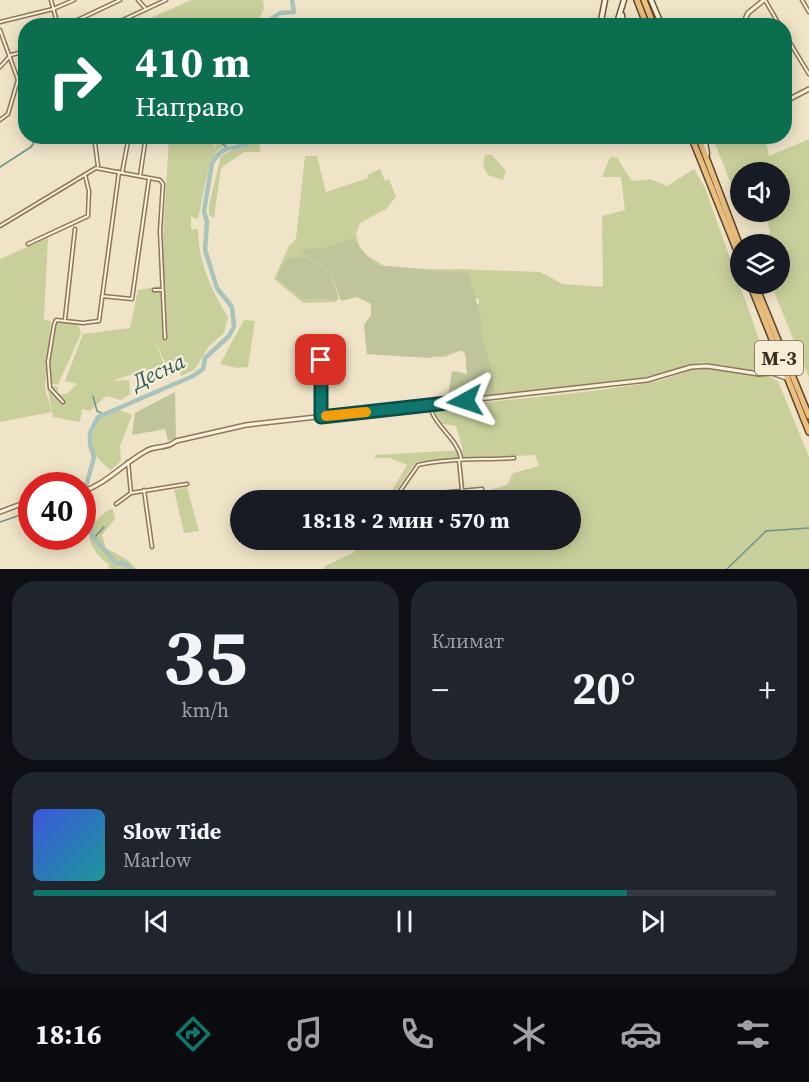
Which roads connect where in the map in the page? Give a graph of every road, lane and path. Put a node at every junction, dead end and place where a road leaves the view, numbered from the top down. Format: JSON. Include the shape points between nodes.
{"nodes":[{"id":1,"x":51,"y":0,"type":"edge"},
{"id":2,"x":74,"y":0,"type":"edge"},
{"id":3,"x":120,"y":0,"type":"edge"},
{"id":4,"x":138,"y":0,"type":"edge"},
{"id":5,"x":166,"y":0,"type":"edge"},
{"id":6,"x":605,"y":0,"type":"edge"},
{"id":7,"x":624,"y":0,"type":"edge"},
{"id":8,"x":638,"y":0,"type":"edge"},
{"id":9,"x":644,"y":0,"type":"edge"},
{"id":10,"x":652,"y":0,"type":"edge"},
{"id":11,"x":764,"y":0,"type":"edge"},
{"id":12,"x":802,"y":0,"type":"edge"},
{"id":13,"x":53,"y":9,"type":"junction"},
{"id":14,"x":146,"y":9,"type":"junction"},
{"id":15,"x":622,"y":11,"type":"junction"},
{"id":16,"x":603,"y":12,"type":"junction"},
{"id":17,"x":809,"y":12,"type":"edge"},
{"id":18,"x":56,"y":18,"type":"edge"},
{"id":19,"x":82,"y":18,"type":"edge"},
{"id":20,"x":127,"y":18,"type":"edge"},
{"id":21,"x":602,"y":18,"type":"edge"},
{"id":22,"x":604,"y":18,"type":"edge"},
{"id":23,"x":619,"y":18,"type":"edge"},
{"id":24,"x":622,"y":18,"type":"edge"},
{"id":25,"x":644,"y":18,"type":"edge"},
{"id":26,"x":651,"y":18,"type":"edge"},
{"id":27,"x":659,"y":18,"type":"edge"},
{"id":28,"x":746,"y":18,"type":"edge"},
{"id":29,"x":775,"y":18,"type":"edge"},
{"id":30,"x":0,"y":22,"type":"edge"},
{"id":31,"x":0,"y":30,"type":"edge"},
{"id":32,"x":792,"y":46,"type":"edge"},
{"id":33,"x":18,"y":53,"type":"edge"},
{"id":34,"x":11,"y":55,"type":"junction"},
{"id":35,"x":0,"y":67,"type":"edge"},
{"id":36,"x":809,"y":74,"type":"edge"},
{"id":37,"x":809,"y":89,"type":"edge"},
{"id":38,"x":792,"y":98,"type":"edge"},
{"id":39,"x":0,"y":120,"type":"edge"},
{"id":40,"x":95,"y":144,"type":"edge"},
{"id":41,"x":127,"y":144,"type":"edge"},
{"id":42,"x":145,"y":144,"type":"edge"},
{"id":43,"x":694,"y":144,"type":"edge"},
{"id":44,"x":701,"y":144,"type":"edge"},
{"id":45,"x":706,"y":144,"type":"edge"},
{"id":46,"x":98,"y":167,"type":"junction"},
{"id":47,"x":711,"y":169,"type":"junction"},
{"id":48,"x":121,"y":172,"type":"junction"},
{"id":49,"x":85,"y":175,"type":"junction"},
{"id":50,"x":140,"y":176,"type":"junction"},
{"id":51,"x":149,"y":178,"type":"junction"},
{"id":52,"x":0,"y":226,"type":"edge"},
{"id":53,"x":75,"y":229,"type":"dead end"},
{"id":54,"x":730,"y":234,"type":"edge"},
{"id":55,"x":735,"y":234,"type":"edge"},
{"id":56,"x":28,"y":244,"type":"dead end"},
{"id":57,"x":154,"y":290,"type":"dead end"},
{"id":58,"x":162,"y":290,"type":"junction"},
{"id":59,"x":754,"y":294,"type":"edge"},
{"id":60,"x":759,"y":294,"type":"edge"},
{"id":61,"x":102,"y":296,"type":"junction"},
{"id":62,"x":65,"y":320,"type":"junction"},
{"id":63,"x":165,"y":338,"type":"dead end"},
{"id":64,"x":778,"y":354,"type":"junction"},
{"id":65,"x":321,"y":360,"type":"dead end"},
{"id":66,"x":772,"y":373,"type":"junction"},
{"id":67,"x":789,"y":382,"type":"junction"},
{"id":68,"x":63,"y":402,"type":"dead end"},
{"id":69,"x":430,"y":404,"type":"junction"},
{"id":70,"x":809,"y":416,"type":"edge"},
{"id":71,"x":321,"y":417,"type":"junction"},
{"id":72,"x":809,"y":432,"type":"edge"},
{"id":73,"x":514,"y":458,"type":"dead end"},
{"id":74,"x":460,"y":459,"type":"junction"},
{"id":75,"x":128,"y":462,"type":"junction"},
{"id":76,"x":187,"y":484,"type":"dead end"},
{"id":77,"x":96,"y":487,"type":"edge"},
{"id":78,"x":482,"y":489,"type":"dead end"},
{"id":79,"x":144,"y":490,"type":"junction"},
{"id":80,"x":401,"y":490,"type":"edge"},
{"id":81,"x":462,"y":490,"type":"joint"},
{"id":82,"x":131,"y":493,"type":"junction"},
{"id":83,"x":116,"y":504,"type":"dead end"},
{"id":84,"x":18,"y":505,"type":"edge"},
{"id":85,"x":0,"y":512,"type":"edge"},
{"id":86,"x":152,"y":547,"type":"dead end"}],
"edges":[{"from":1,"to":13,"type":"street"},
{"from":2,"to":13,"type":"street"},
{"from":3,"to":19,"type":"street"},
{"from":4,"to":14,"type":"street"},
{"from":5,"to":14,"type":"street"},
{"from":6,"to":16,"type":"main road"},
{"from":7,"to":15,"type":"main road"},
{"from":8,"to":25,"type":"highway"},
{"from":9,"to":26,"type":"highway"},
{"from":10,"to":27,"type":"main road"},
{"from":11,"to":28,"type":"street"},
{"from":11,"to":29,"type":"street"},
{"from":12,"to":17,"type":"street"},
{"from":13,"to":18,"type":"street"},
{"from":13,"to":30,"type":"street"},
{"from":14,"to":20,"type":"street"},
{"from":15,"to":23,"type":"main road"},
{"from":15,"to":24,"type":"main road"},
{"from":16,"to":21,"type":"main road"},
{"from":16,"to":22,"type":"main road"},
{"from":31,"to":34,"type":"street"},
{"from":32,"to":36,"type":"street"},
{"from":33,"to":34,"type":"street"},
{"from":34,"to":35,"type":"street"},
{"from":34,"to":39,"type":"street","via":[[18,81],[8,114]]},
{"from":37,"to":38,"type":"street"},
{"from":40,"to":46,"type":"street"},
{"from":41,"to":48,"type":"street"},
{"from":42,"to":50,"type":"street"},
{"from":43,"to":54,"type":"highway"},
{"from":44,"to":47,"type":"highway"},
{"from":45,"to":47,"type":"main road"},
{"from":46,"to":48,"type":"street"},
{"from":46,"to":49,"type":"street"},
{"from":47,"to":55,"type":"highway"},
{"from":48,"to":50,"type":"street"},
{"from":48,"to":61,"type":"street"},
{"from":49,"to":52,"type":"street"},
{"from":49,"to":56,"type":"street","via":[[88,216]]},
{"from":50,"to":51,"type":"street"},
{"from":51,"to":58,"type":"street","via":[[163,184]]},
{"from":51,"to":61,"type":"street","via":[[132,299]]},
{"from":53,"to":62,"type":"street"},
{"from":57,"to":58,"type":"street"},
{"from":58,"to":63,"type":"street"},
{"from":59,"to":64,"type":"highway","number":"М-3"},
{"from":60,"to":70,"type":"highway","number":"М-3"},
{"from":61,"to":62,"type":"street","via":[[99,321]]},
{"from":62,"to":68,"type":"street","via":[[56,320],[48,362],[50,388]]},
{"from":64,"to":66,"type":"street","via":[[778,366]]},
{"from":64,"to":67,"type":"highway","number":"М-3"},
{"from":65,"to":71,"type":"street"},
{"from":66,"to":67,"type":"street"},
{"from":66,"to":69,"type":"street","via":[[691,367],[647,380]]},
{"from":67,"to":72,"type":"highway","number":"М-3"},
{"from":69,"to":71,"type":"street"},
{"from":69,"to":74,"type":"street","via":[[432,414],[458,448]]},
{"from":71,"to":75,"type":"street","via":[[231,427],[170,446],[149,448]]},
{"from":73,"to":74,"type":"street"},
{"from":74,"to":80,"type":"street","via":[[418,465]]},
{"from":74,"to":81,"type":"street"},
{"from":75,"to":77,"type":"street"},
{"from":75,"to":82,"type":"street"},
{"from":76,"to":79,"type":"street"},
{"from":78,"to":81,"type":"street"},
{"from":79,"to":82,"type":"street"},
{"from":79,"to":86,"type":"street"},
{"from":82,"to":83,"type":"street"},
{"from":84,"to":85,"type":"street"}]}
